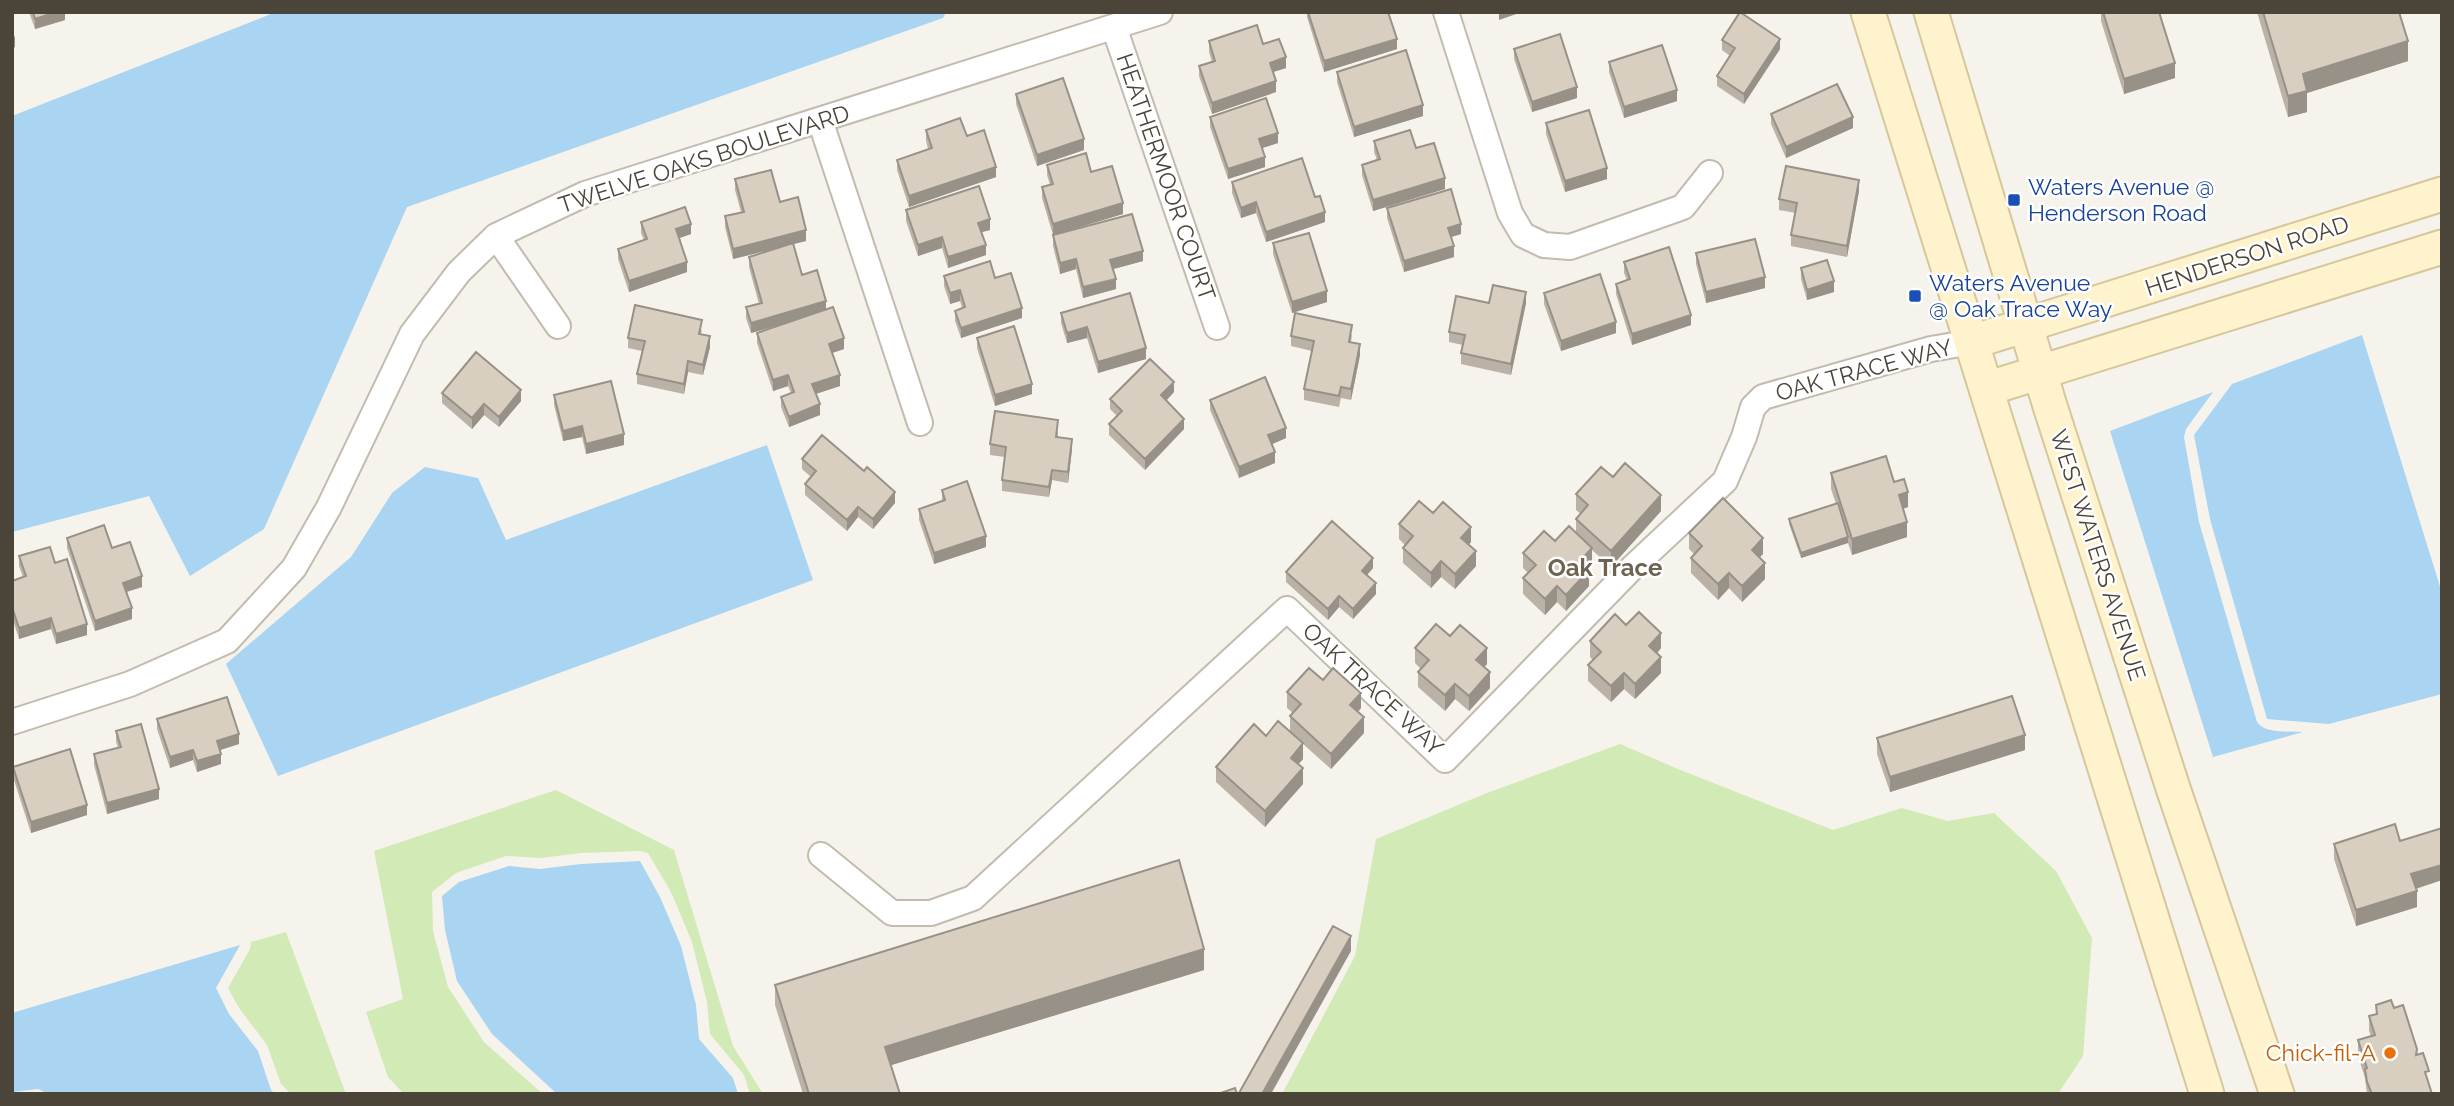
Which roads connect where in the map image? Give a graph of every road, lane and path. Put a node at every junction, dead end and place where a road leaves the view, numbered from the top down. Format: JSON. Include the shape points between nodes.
{"nodes":[{"id":1,"x":1160,"y":12,"type":"edge"},
{"id":2,"x":1446,"y":12,"type":"edge"},
{"id":3,"x":1868,"y":12,"type":"edge"},
{"id":4,"x":1931,"y":12,"type":"edge"},
{"id":5,"x":1114,"y":27,"type":"junction"},
{"id":6,"x":820,"y":120,"type":"junction"},
{"id":7,"x":1710,"y":173,"type":"dead end"},
{"id":8,"x":2442,"y":194,"type":"edge"},
{"id":9,"x":496,"y":236,"type":"junction"},
{"id":10,"x":2442,"y":247,"type":"edge"},
{"id":11,"x":2027,"y":325,"type":"junction"},
{"id":12,"x":558,"y":326,"type":"dead end"},
{"id":13,"x":1217,"y":327,"type":"dead end"},
{"id":14,"x":1972,"y":342,"type":"junction"},
{"id":15,"x":2040,"y":374,"type":"junction"},
{"id":16,"x":1986,"y":389,"type":"junction"},
{"id":17,"x":920,"y":423,"type":"dead end"},
{"id":18,"x":12,"y":722,"type":"edge"},
{"id":19,"x":821,"y":855,"type":"dead end"},
{"id":20,"x":2207,"y":1094,"type":"edge"},
{"id":21,"x":2277,"y":1094,"type":"edge"}],
"edges":[{"from":1,"to":5,"type":"street","name":"TWELVE OAKS BOULEVARD"},
{"from":2,"to":7,"type":"street","via":[[1510,213],[1523,235],[1544,245],[1570,247],[1682,207]]},
{"from":3,"to":14,"type":"main road"},
{"from":4,"to":11,"type":"main road","name":"WEST WATERS AVENUE"},
{"from":5,"to":6,"type":"street","name":"TWELVE OAKS BOULEVARD"},
{"from":5,"to":13,"type":"street","name":"HEATHERMOOR COURT"},
{"from":6,"to":9,"type":"street","name":"TWELVE OAKS BOULEVARD","via":[[585,194]]},
{"from":6,"to":17,"type":"street"},
{"from":8,"to":11,"type":"main road","name":"HENDERSON ROAD"},
{"from":9,"to":12,"type":"street"},
{"from":9,"to":18,"type":"street","name":"TWELVE OAKS BOULEVARD","via":[[459,272],[412,334],[329,507],[294,568],[227,641],[130,684]]},
{"from":10,"to":15,"type":"main road"},
{"from":11,"to":14,"type":"main road","name":"HENDERSON ROAD"},
{"from":11,"to":15,"type":"main road","name":"WEST WATERS AVENUE"},
{"from":14,"to":16,"type":"main road"},
{"from":14,"to":19,"type":"street","name":"OAK TRACE WAY","via":[[1931,349],[1763,397],[1753,407],[1725,481],[1632,568],[1445,760],[1287,609],[973,898],[930,913],[892,914]]},
{"from":15,"to":16,"type":"main road"},
{"from":15,"to":21,"type":"main road","name":"WEST WATERS AVENUE"},
{"from":16,"to":20,"type":"main road"}]}
